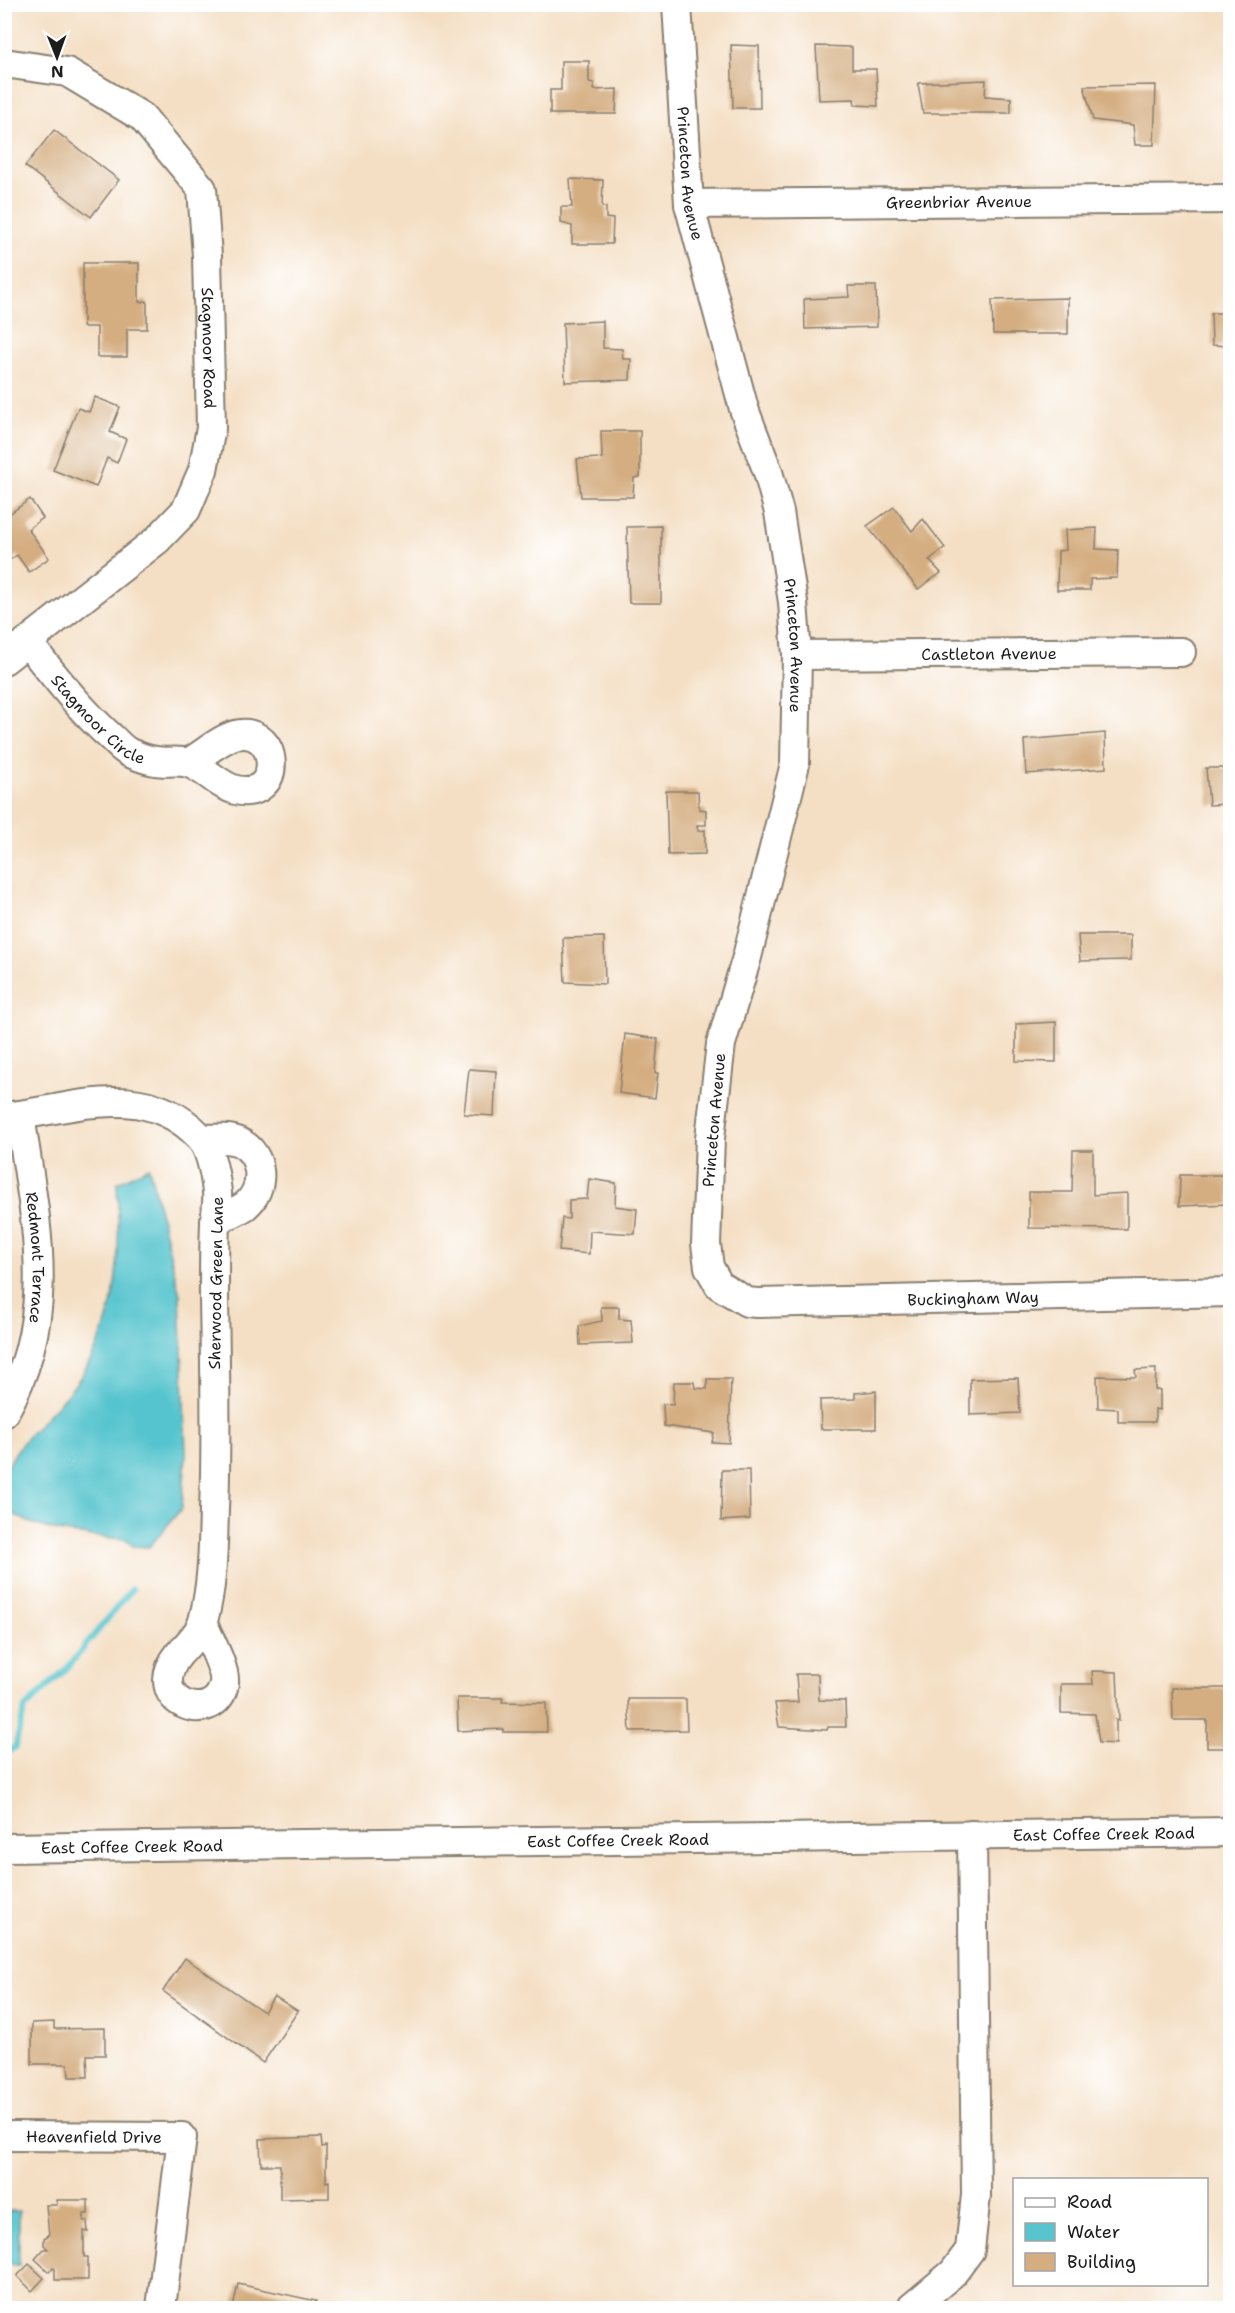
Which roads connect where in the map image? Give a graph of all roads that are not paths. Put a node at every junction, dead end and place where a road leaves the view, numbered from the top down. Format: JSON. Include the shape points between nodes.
{"nodes":[{"id":1,"x":677,"y":4,"type":"edge"},
{"id":2,"x":4,"y":63,"type":"edge"},
{"id":3,"x":1230,"y":199,"type":"edge"},
{"id":4,"x":689,"y":204,"type":"junction"},
{"id":5,"x":27,"y":642,"type":"junction"},
{"id":6,"x":1181,"y":652,"type":"dead end"},
{"id":7,"x":796,"y":655,"type":"junction"},
{"id":8,"x":4,"y":660,"type":"edge"},
{"id":9,"x":188,"y":763,"type":"dead end"},
{"id":10,"x":12,"y":1116,"type":"edge"},
{"id":11,"x":202,"y":1139,"type":"junction"},
{"id":12,"x":216,"y":1221,"type":"junction"},
{"id":13,"x":719,"y":1285,"type":"joint"},
{"id":14,"x":1230,"y":1292,"type":"edge"},
{"id":15,"x":4,"y":1413,"type":"edge"},
{"id":16,"x":203,"y":1624,"type":"dead end"},
{"id":17,"x":1230,"y":1832,"type":"edge"},
{"id":18,"x":972,"y":1835,"type":"junction"},
{"id":19,"x":4,"y":1848,"type":"edge"},
{"id":20,"x":4,"y":2136,"type":"edge"},
{"id":21,"x":161,"y":2308,"type":"edge"},
{"id":22,"x":911,"y":2308,"type":"edge"}],
"edges":[{"from":1,"to":4,"type":"street","name":"Princeton Avenue"},
{"from":2,"to":5,"type":"street","name":"Stagmoor Road","via":[[67,72],[142,117],[202,189],[207,256],[211,429],[203,470],[186,510],[157,540]]},
{"from":3,"to":4,"type":"street","name":"Greenbriar Avenue"},
{"from":4,"to":7,"type":"street","name":"Princeton Avenue","via":[[744,410],[779,512],[793,602]]},
{"from":5,"to":8,"type":"street","name":"Stagmoor Road"},
{"from":5,"to":9,"type":"street","name":"Stagmoor Circle","via":[[95,724],[128,752],[156,761]]},
{"from":6,"to":7,"type":"street","name":"Castleton Avenue"},
{"from":7,"to":13,"type":"street","name":"Princeton Avenue","via":[[795,764],[721,1044],[710,1138],[706,1244],[709,1268]]},
{"from":10,"to":11,"type":"street","name":"Sherwood Green Lane","via":[[124,1101],[173,1114]]},
{"from":10,"to":15,"type":"street","name":"Redmont Terrace","via":[[40,1251],[40,1284],[30,1356]]},
{"from":11,"to":12,"type":"street","name":"Sherwood Green Lane","via":[[215,1176]]},
{"from":11,"to":12,"type":"street","via":[[240,1143],[258,1162],[258,1187],[252,1198]]},
{"from":12,"to":16,"type":"street","name":"Sherwood Green Lane","via":[[216,1462],[212,1561]]},
{"from":13,"to":14,"type":"street","name":"Buckingham Way","via":[[747,1302],[757,1303]]},
{"from":17,"to":18,"type":"street","name":"East Coffee Creek Road"},
{"from":18,"to":19,"type":"street","name":"East Coffee Creek Road"},
{"from":18,"to":22,"type":"street","via":[[976,2195],[970,2250],[953,2273]]},
{"from":20,"to":21,"type":"street","name":"Heavenfield Drive","via":[[182,2137]]}]}
